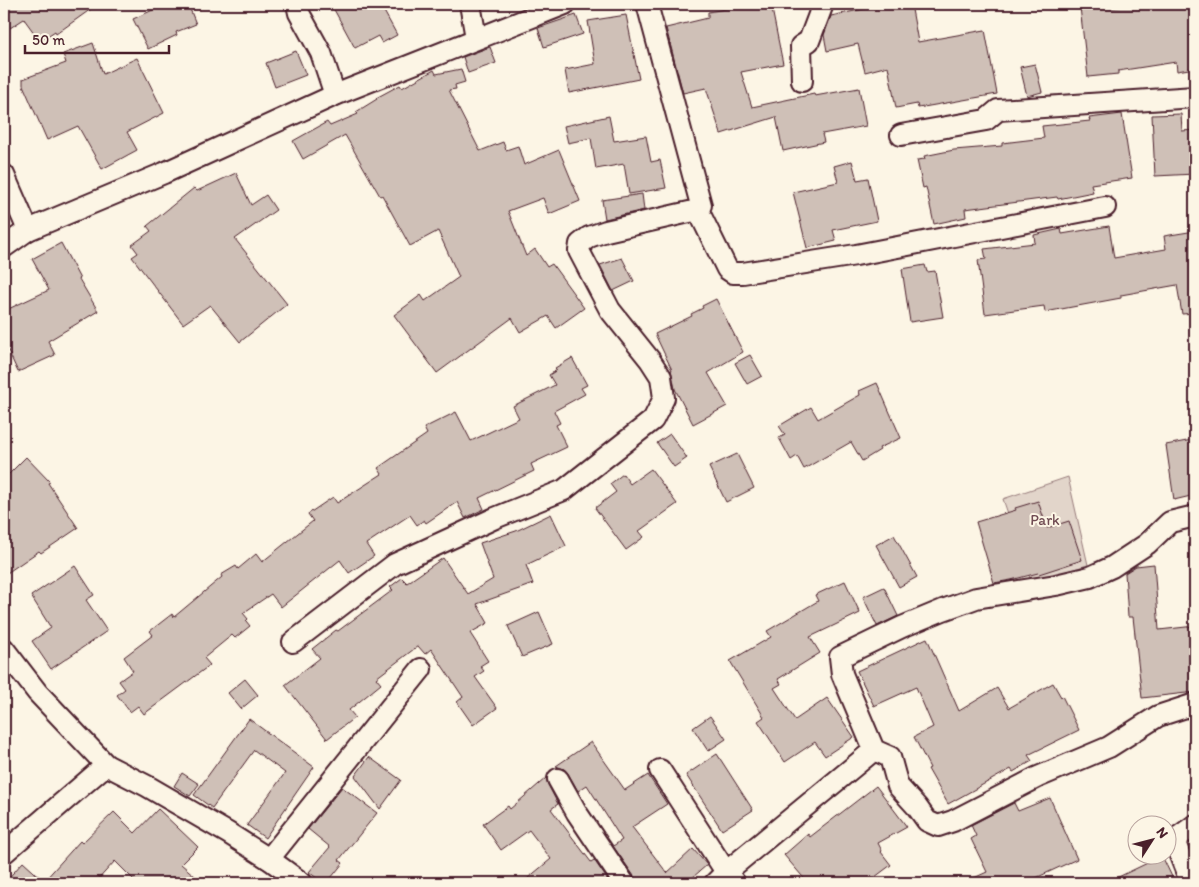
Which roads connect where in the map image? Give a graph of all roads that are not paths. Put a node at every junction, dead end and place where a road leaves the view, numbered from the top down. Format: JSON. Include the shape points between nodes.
{"nodes":[{"id":1,"x":297,"y":4,"type":"edge"},
{"id":2,"x":470,"y":4,"type":"edge"},
{"id":3,"x":565,"y":4,"type":"edge"},
{"id":4,"x":647,"y":4,"type":"edge"},
{"id":5,"x":824,"y":4,"type":"edge"},
{"id":6,"x":476,"y":38,"type":"junction"},
{"id":7,"x":802,"y":81,"type":"dead end"},
{"id":8,"x":335,"y":95,"type":"junction"},
{"id":9,"x":1195,"y":97,"type":"edge"},
{"id":10,"x":901,"y":135,"type":"dead end"},
{"id":11,"x":4,"y":175,"type":"edge"},
{"id":12,"x":1105,"y":207,"type":"dead end"},
{"id":13,"x":698,"y":210,"type":"junction"},
{"id":14,"x":28,"y":230,"type":"junction"},
{"id":15,"x":4,"y":247,"type":"edge"},
{"id":16,"x":1195,"y":516,"type":"edge"},
{"id":17,"x":293,"y":642,"type":"dead end"},
{"id":18,"x":4,"y":648,"type":"edge"},
{"id":19,"x":422,"y":669,"type":"dead end"},
{"id":20,"x":1195,"y":704,"type":"edge"},
{"id":21,"x":874,"y":750,"type":"junction"},
{"id":22,"x":106,"y":765,"type":"junction"},
{"id":23,"x":660,"y":770,"type":"dead end"},
{"id":24,"x":558,"y":779,"type":"dead end"},
{"id":25,"x":1195,"y":825,"type":"edge"},
{"id":26,"x":4,"y":853,"type":"edge"},
{"id":27,"x":269,"y":859,"type":"junction"},
{"id":28,"x":725,"y":879,"type":"edge"},
{"id":29,"x":302,"y":883,"type":"edge"},
{"id":30,"x":624,"y":883,"type":"edge"},
{"id":31,"x":1195,"y":883,"type":"edge"}],
"edges":[{"from":1,"to":8,"type":"street","via":[[321,53]]},
{"from":2,"to":6,"type":"street"},
{"from":3,"to":6,"type":"street"},
{"from":4,"to":13,"type":"street","via":[[702,205]]},
{"from":5,"to":7,"type":"street","via":[[810,41],[801,46]]},
{"from":6,"to":8,"type":"street"},
{"from":8,"to":14,"type":"street","via":[[164,173]]},
{"from":9,"to":10,"type":"street","via":[[998,110],[986,120]]},
{"from":11,"to":14,"type":"street"},
{"from":12,"to":13,"type":"street","via":[[856,255],[743,273],[727,269]]},
{"from":13,"to":17,"type":"street","via":[[606,231],[580,244],[579,251],[610,310],[661,378],[664,398],[654,420],[564,490],[395,564]]},
{"from":14,"to":15,"type":"street"},
{"from":16,"to":21,"type":"street","via":[[1170,522],[1147,544],[1090,577],[976,598],[840,658],[842,674]]},
{"from":18,"to":22,"type":"street","via":[[37,692]]},
{"from":19,"to":27,"type":"street"},
{"from":20,"to":21,"type":"street","via":[[1158,716],[1109,747],[1038,777],[938,826],[926,821],[898,786],[890,757]]},
{"from":21,"to":28,"type":"street"},
{"from":22,"to":26,"type":"street"},
{"from":22,"to":27,"type":"street"},
{"from":23,"to":28,"type":"street"},
{"from":24,"to":30,"type":"street"},
{"from":25,"to":31,"type":"street","via":[[1174,840],[1188,876]]},
{"from":27,"to":29,"type":"street"}]}
